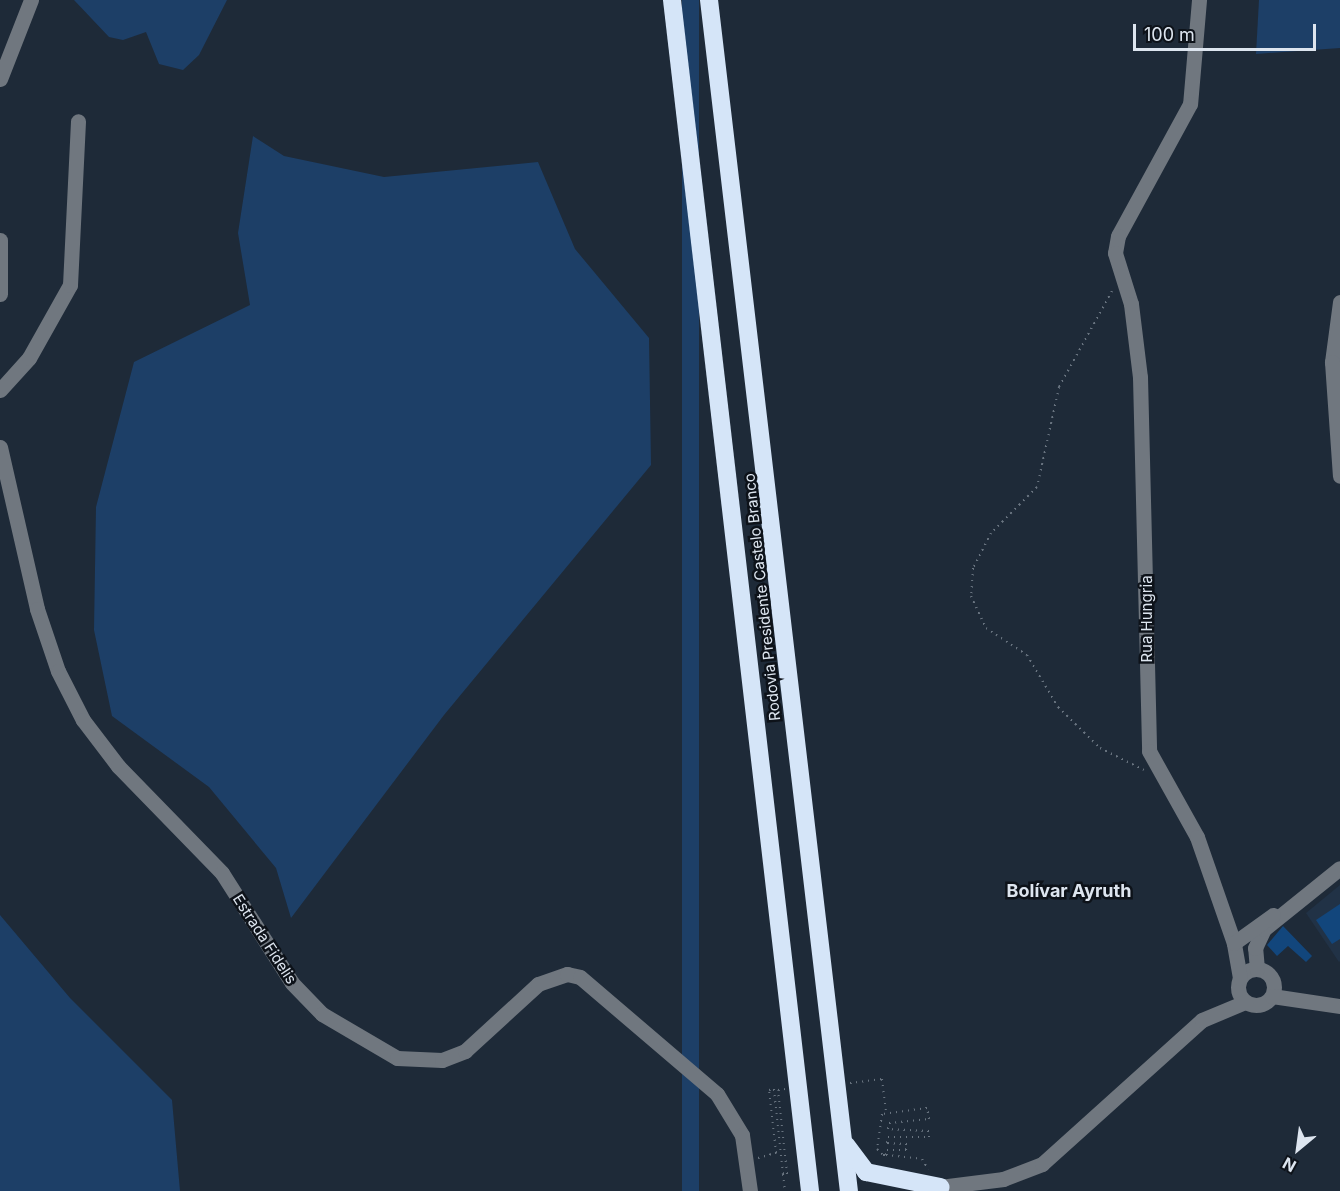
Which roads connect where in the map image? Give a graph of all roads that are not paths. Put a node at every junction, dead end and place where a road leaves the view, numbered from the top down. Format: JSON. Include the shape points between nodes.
{"nodes":[{"id":1,"x":31,"y":0,"type":"edge"},
{"id":2,"x":672,"y":0,"type":"edge"},
{"id":3,"x":709,"y":0,"type":"edge"},
{"id":4,"x":1199,"y":0,"type":"edge"},
{"id":5,"x":0,"y":79,"type":"edge"},
{"id":6,"x":78,"y":121,"type":"dead end"},
{"id":7,"x":0,"y":240,"type":"edge"},
{"id":8,"x":0,"y":294,"type":"edge"},
{"id":9,"x":1340,"y":302,"type":"edge"},
{"id":10,"x":0,"y":390,"type":"edge"},
{"id":11,"x":0,"y":447,"type":"edge"},
{"id":12,"x":1340,"y":476,"type":"edge"},
{"id":13,"x":1340,"y":868,"type":"edge"},
{"id":14,"x":1287,"y":910,"type":"junction"},
{"id":15,"x":1234,"y":943,"type":"junction"},
{"id":16,"x":1257,"y":969,"type":"junction"},
{"id":17,"x":1239,"y":983,"type":"junction"},
{"id":18,"x":1272,"y":996,"type":"junction"},
{"id":19,"x":1245,"y":1002,"type":"junction"},
{"id":20,"x":1340,"y":1006,"type":"edge"},
{"id":21,"x":1214,"y":1013,"type":"junction"},
{"id":22,"x":841,"y":1137,"type":"junction"},
{"id":23,"x":941,"y":1189,"type":"edge"},
{"id":24,"x":750,"y":1191,"type":"edge"},
{"id":25,"x":810,"y":1191,"type":"edge"},
{"id":26,"x":849,"y":1191,"type":"edge"}],
"edges":[{"from":1,"to":5,"type":"street"},
{"from":2,"to":25,"type":"highway","name":"Rodovia Presidente Castelo Branco"},
{"from":3,"to":22,"type":"highway","name":"Rodovia Presidente Castelo Branco"},
{"from":4,"to":15,"type":"street","name":"Rua Hungria","via":[[1195,89],[1118,236],[1121,278],[1133,314],[1140,377],[1147,731],[1160,778],[1197,837]]},
{"from":6,"to":10,"type":"street","via":[[70,285],[29,358]]},
{"from":7,"to":8,"type":"street"},
{"from":9,"to":12,"type":"street","via":[[1332,362]]},
{"from":11,"to":24,"type":"street","name":"Estrada Fidelis","via":[[37,609],[58,672],[83,720],[118,766],[222,873],[292,983],[322,1014],[397,1058],[442,1060],[465,1051],[538,984],[567,974],[580,977],[700,1075],[735,1120],[747,1160]]},
{"from":13,"to":14,"type":"street"},
{"from":14,"to":15,"type":"street","via":[[1255,924]]},
{"from":14,"to":16,"type":"street","via":[[1260,938]]},
{"from":15,"to":17,"type":"street","name":"Rua Hungria"},
{"from":16,"to":17,"type":"street"},
{"from":16,"to":18,"type":"street","via":[[1272,978]]},
{"from":17,"to":19,"type":"street"},
{"from":17,"to":21,"type":"street"},
{"from":18,"to":19,"type":"street","via":[[1257,1005]]},
{"from":18,"to":20,"type":"street"},
{"from":19,"to":21,"type":"street"},
{"from":21,"to":23,"type":"street","via":[[1042,1164],[1003,1179]]},
{"from":22,"to":23,"type":"highway","via":[[866,1172]]},
{"from":22,"to":26,"type":"highway","name":"Rodovia Presidente Castelo Branco"}]}
